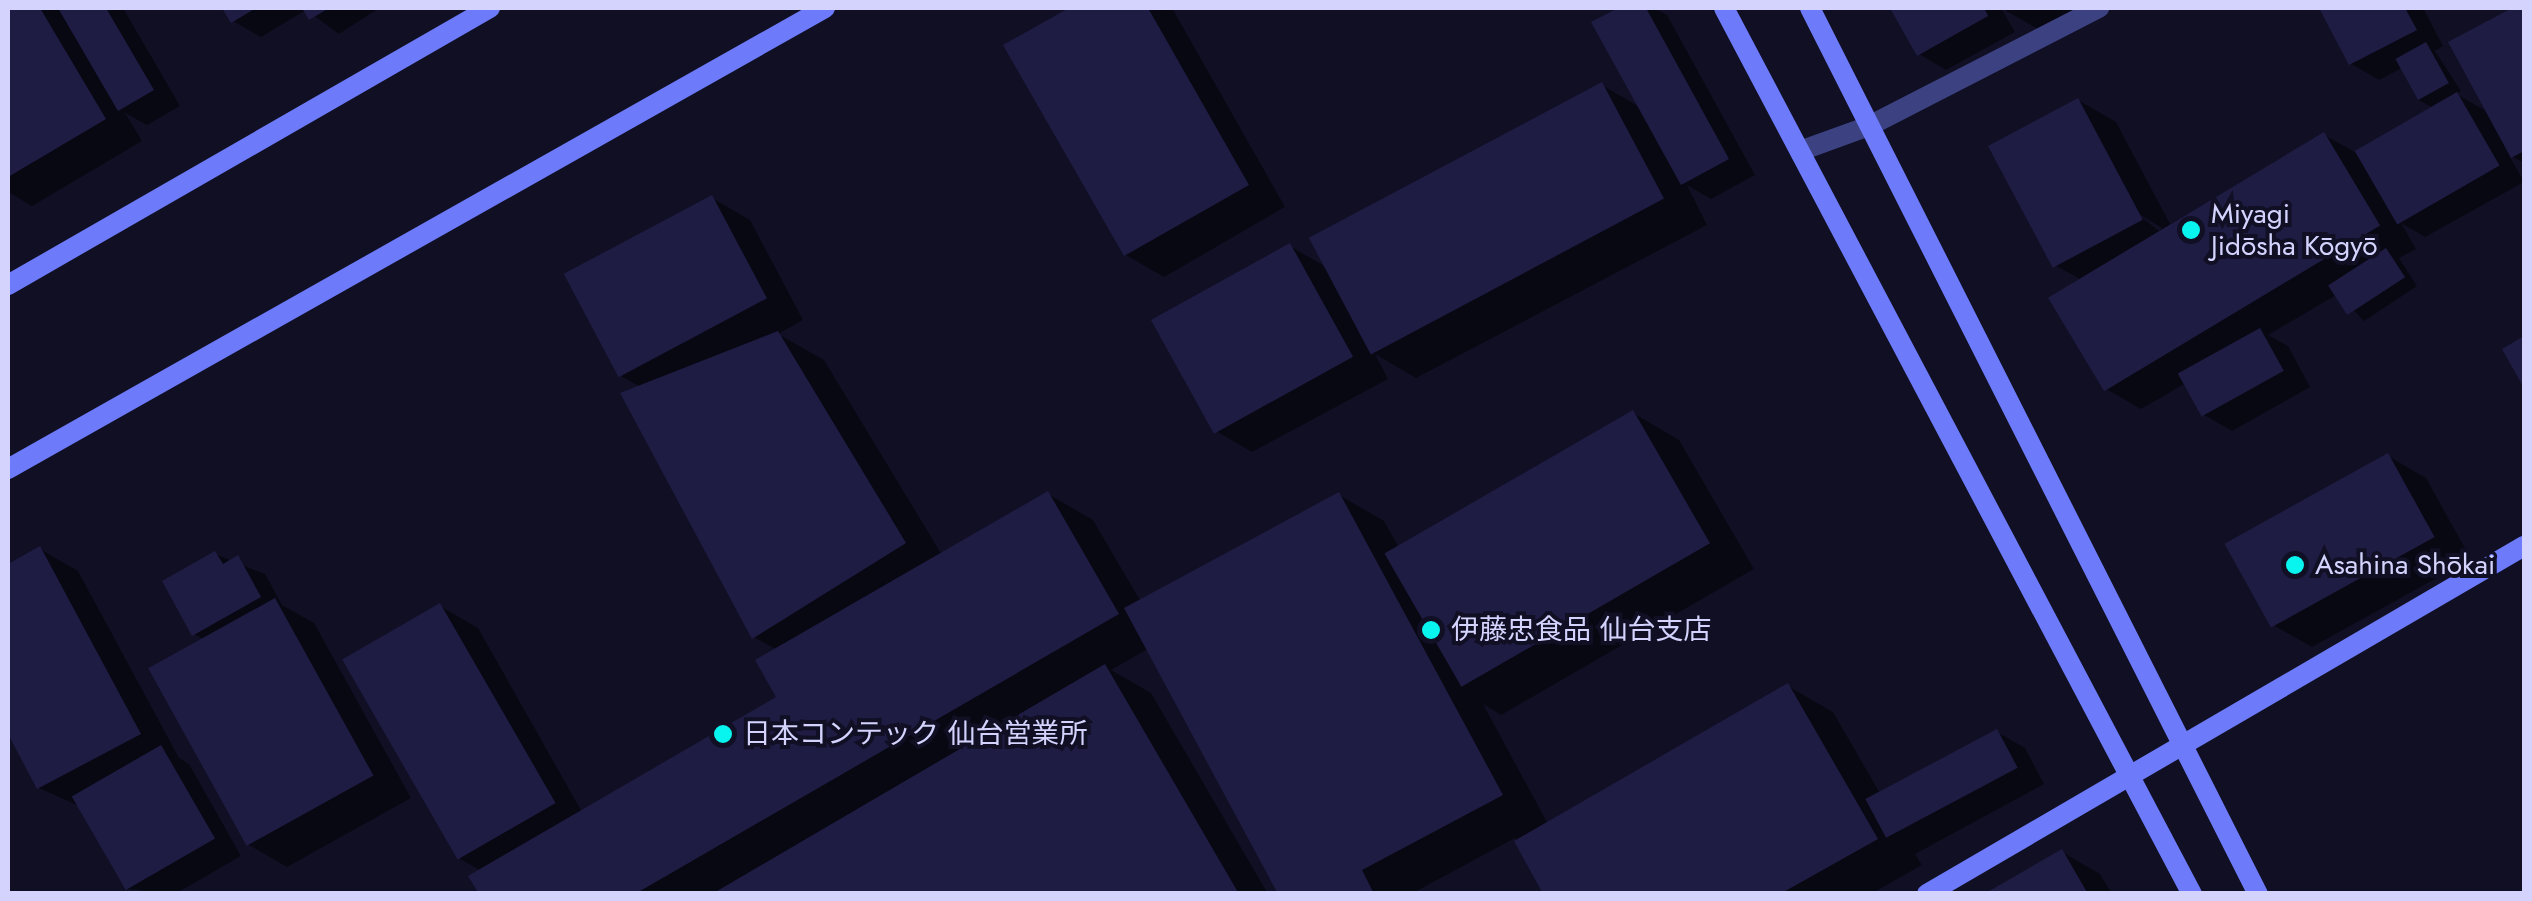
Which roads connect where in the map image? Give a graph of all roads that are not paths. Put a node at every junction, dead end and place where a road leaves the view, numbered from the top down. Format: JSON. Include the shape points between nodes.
{"nodes":[{"id":1,"x":490,"y":8,"type":"edge"},
{"id":2,"x":825,"y":8,"type":"edge"},
{"id":3,"x":1724,"y":8,"type":"edge"},
{"id":4,"x":1810,"y":8,"type":"edge"},
{"id":5,"x":2099,"y":8,"type":"edge"},
{"id":6,"x":1869,"y":126,"type":"junction"},
{"id":7,"x":1800,"y":151,"type":"junction"},
{"id":8,"x":8,"y":284,"type":"edge"},
{"id":9,"x":8,"y":470,"type":"edge"},
{"id":10,"x":2524,"y":546,"type":"edge"},
{"id":11,"x":2180,"y":747,"type":"junction"},
{"id":12,"x":2132,"y":776,"type":"junction"},
{"id":13,"x":1927,"y":894,"type":"edge"},
{"id":14,"x":2192,"y":894,"type":"edge"},
{"id":15,"x":2258,"y":894,"type":"edge"}],
"edges":[{"from":1,"to":8,"type":"street"},
{"from":2,"to":9,"type":"street"},
{"from":3,"to":7,"type":"street"},
{"from":4,"to":6,"type":"street"},
{"from":5,"to":6,"type":"street"},
{"from":6,"to":7,"type":"street"},
{"from":6,"to":11,"type":"street"},
{"from":7,"to":12,"type":"street"},
{"from":10,"to":11,"type":"street"},
{"from":11,"to":12,"type":"street"},
{"from":11,"to":15,"type":"street"},
{"from":12,"to":13,"type":"street"},
{"from":12,"to":14,"type":"street"}]}
